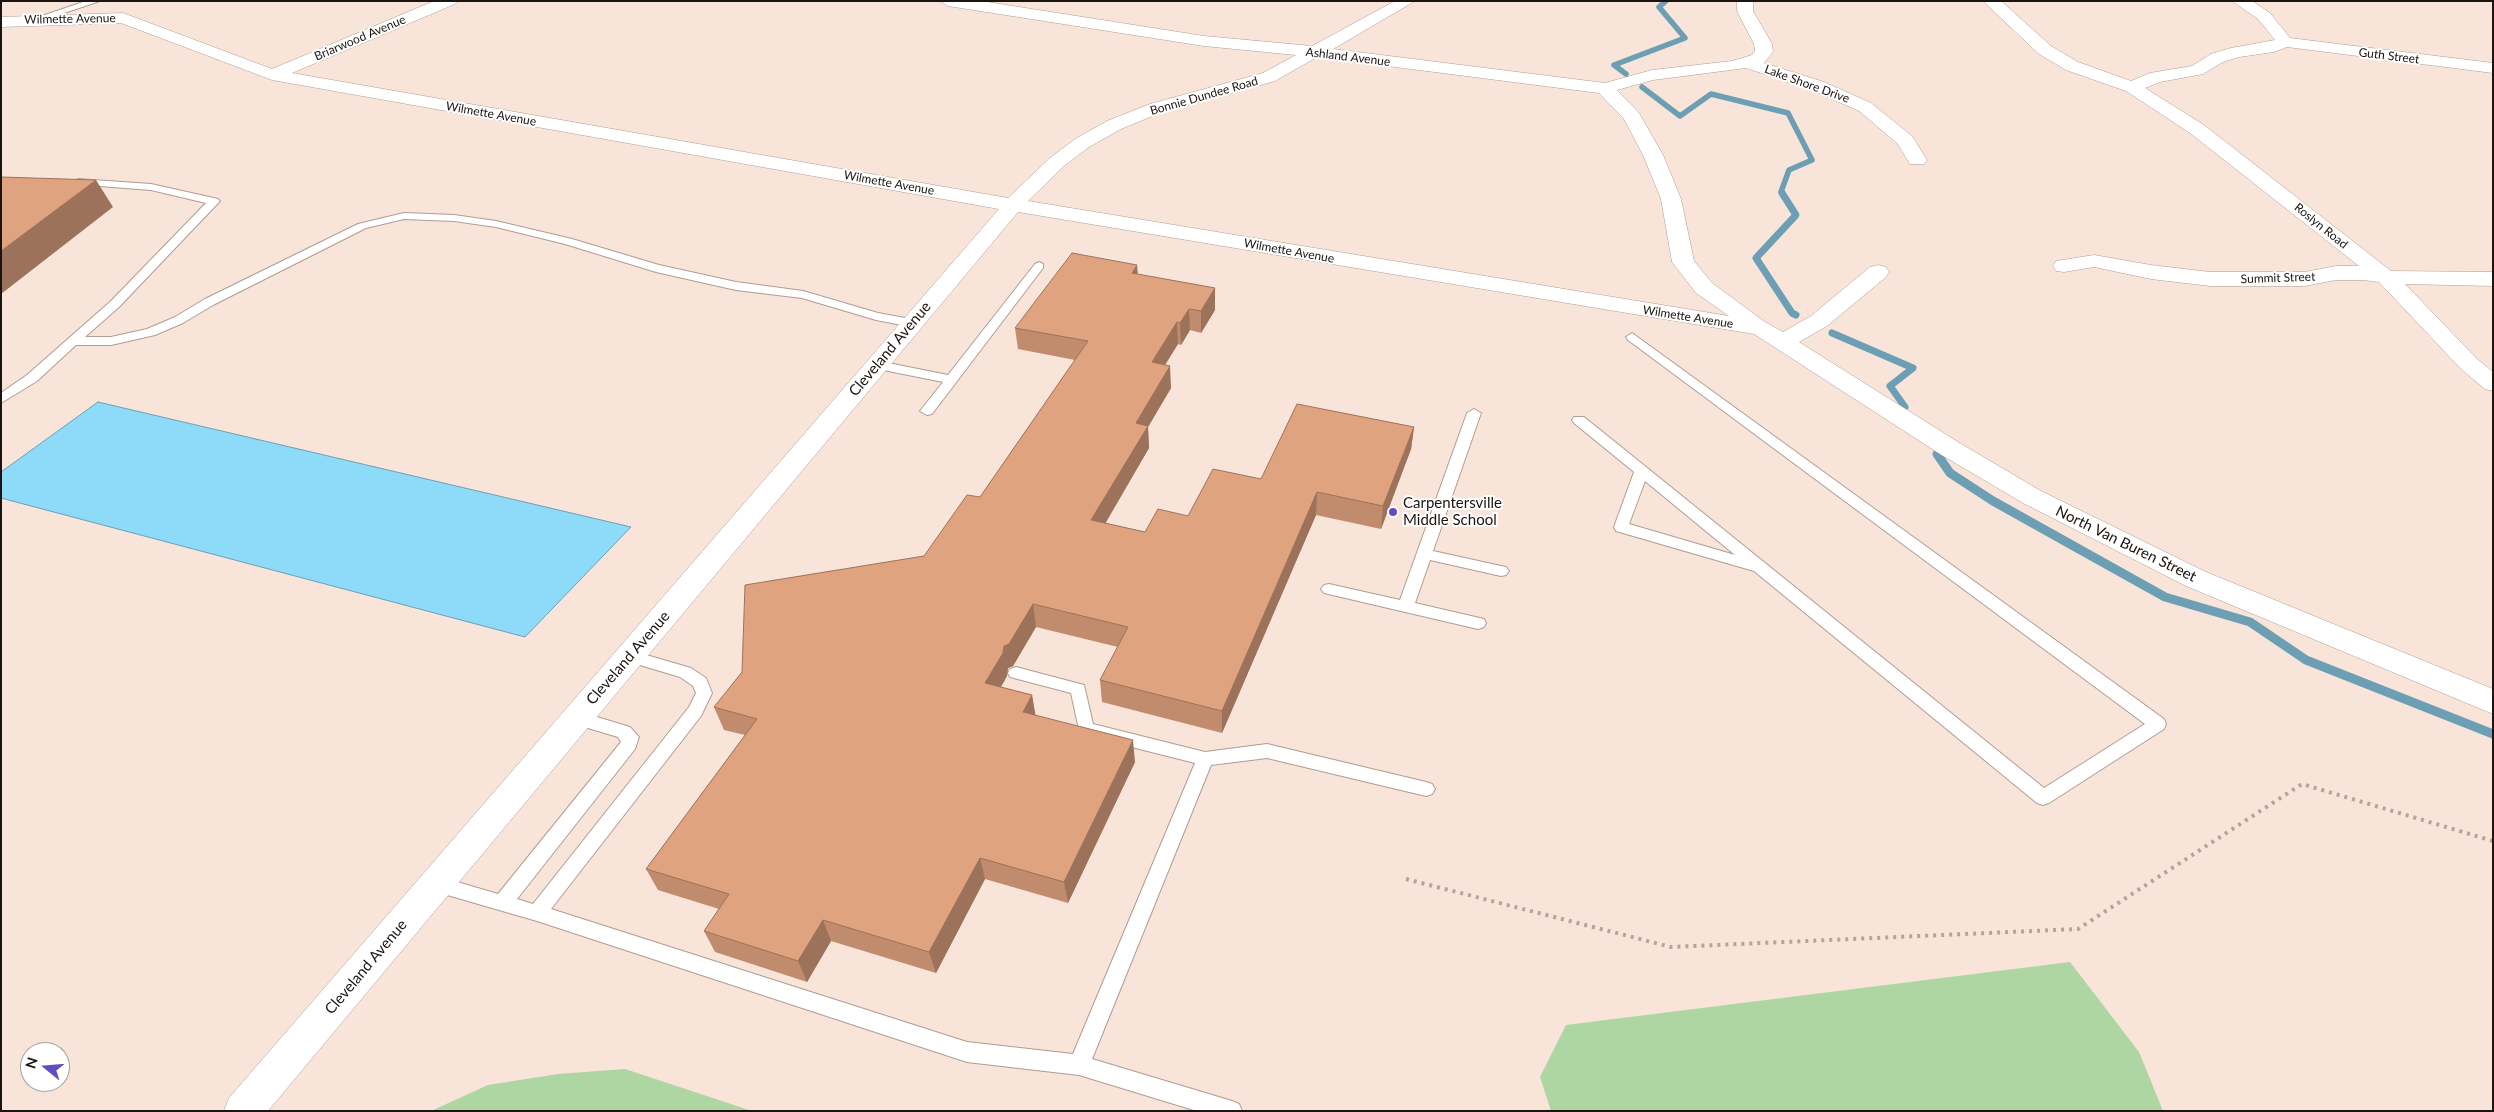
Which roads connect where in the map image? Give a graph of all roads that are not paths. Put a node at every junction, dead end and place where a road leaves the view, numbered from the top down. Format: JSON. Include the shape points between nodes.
{"nodes":[{"id":1,"x":96,"y":1,"type":"edge"},
{"id":2,"x":449,"y":1,"type":"edge"},
{"id":3,"x":948,"y":1,"type":"edge"},
{"id":4,"x":1407,"y":1,"type":"edge"},
{"id":5,"x":1744,"y":1,"type":"edge"},
{"id":6,"x":1991,"y":1,"type":"edge"},
{"id":7,"x":2240,"y":1,"type":"edge"},
{"id":8,"x":122,"y":10,"type":"edge"},
{"id":9,"x":37,"y":19,"type":"junction"},
{"id":10,"x":1,"y":22,"type":"edge"},
{"id":11,"x":2285,"y":42,"type":"junction"},
{"id":12,"x":1316,"y":52,"type":"junction"},
{"id":13,"x":1748,"y":63,"type":"junction"},
{"id":14,"x":2493,"y":68,"type":"edge"},
{"id":15,"x":272,"y":75,"type":"junction"},
{"id":16,"x":2132,"y":87,"type":"junction"},
{"id":17,"x":1605,"y":88,"type":"junction"},
{"id":18,"x":1917,"y":160,"type":"dead end"},
{"id":19,"x":65,"y":181,"type":"edge"},
{"id":20,"x":1013,"y":205,"type":"junction"},
{"id":21,"x":1039,"y":266,"type":"dead end"},
{"id":22,"x":2064,"y":266,"type":"dead end"},
{"id":23,"x":1878,"y":272,"type":"dead end"},
{"id":24,"x":2386,"y":277,"type":"junction"},
{"id":25,"x":2493,"y":279,"type":"edge"},
{"id":26,"x":912,"y":324,"type":"junction"},
{"id":27,"x":1772,"y":334,"type":"junction"},
{"id":28,"x":1632,"y":337,"type":"dead end"},
{"id":29,"x":73,"y":341,"type":"junction"},
{"id":30,"x":878,"y":365,"type":"junction"},
{"id":31,"x":951,"y":380,"type":"junction"},
{"id":32,"x":2493,"y":384,"type":"edge"},
{"id":33,"x":1,"y":399,"type":"edge"},
{"id":34,"x":927,"y":411,"type":"dead end"},
{"id":35,"x":1474,"y":413,"type":"dead end"},
{"id":36,"x":1579,"y":420,"type":"dead end"},
{"id":37,"x":1642,"y":471,"type":"junction"},
{"id":38,"x":1424,"y":554,"type":"junction"},
{"id":39,"x":1760,"y":568,"type":"junction"},
{"id":40,"x":1501,"y":571,"type":"dead end"},
{"id":41,"x":1329,"y":589,"type":"dead end"},
{"id":42,"x":1406,"y":606,"type":"junction"},
{"id":43,"x":1478,"y":622,"type":"dead end"},
{"id":44,"x":629,"y":656,"type":"junction"},
{"id":45,"x":1016,"y":674,"type":"dead end"},
{"id":46,"x":2493,"y":702,"type":"edge"},
{"id":47,"x":577,"y":718,"type":"junction"},
{"id":48,"x":1205,"y":759,"type":"junction"},
{"id":49,"x":1426,"y":789,"type":"dead end"},
{"id":50,"x":437,"y":884,"type":"junction"},
{"id":51,"x":502,"y":903,"type":"junction"},
{"id":52,"x":537,"y":912,"type":"junction"},
{"id":53,"x":1079,"y":1064,"type":"junction"},
{"id":54,"x":243,"y":1111,"type":"edge"},
{"id":55,"x":1232,"y":1111,"type":"edge"}],
"edges":[{"from":1,"to":9,"type":"lane"},
{"from":2,"to":15,"type":"street","name":"Briarwood Avenue"},
{"from":3,"to":12,"type":"street","name":"Ashland Avenue","via":[[1068,13],[1204,41]]},
{"from":4,"to":12,"type":"street","name":"Bonnie Dundee Road"},
{"from":5,"to":13,"type":"street","name":"Lake Shore Drive","via":[[1745,11],[1764,52]]},
{"from":6,"to":16,"type":"street","name":"Roslyn Road","via":[[2045,50],[2072,66]]},
{"from":7,"to":11,"type":"street","via":[[2264,16]]},
{"from":8,"to":9,"type":"street","name":"Wilmette Avenue"},
{"from":8,"to":15,"type":"street","name":"Wilmette Avenue"},
{"from":9,"to":10,"type":"street","name":"Wilmette Avenue"},
{"from":11,"to":14,"type":"street","name":"Guth Street"},
{"from":11,"to":16,"type":"street","via":[[2274,47],[2237,52],[2217,58],[2197,70],[2156,77]]},
{"from":12,"to":17,"type":"street","name":"Ashland Avenue"},
{"from":12,"to":20,"type":"street","name":"Bonnie Dundee Road","via":[[1269,77],[1156,108],[1114,125],[1057,162]]},
{"from":13,"to":17,"type":"street","name":"Ashland Avenue","via":[[1652,75]]},
{"from":13,"to":18,"type":"street","name":"Lake Shore Drive","via":[[1818,86],[1865,107],[1905,140]]},
{"from":15,"to":20,"type":"street","name":"Wilmette Avenue"},
{"from":16,"to":24,"type":"street","name":"Roslyn Road","via":[[2197,129]]},
{"from":17,"to":27,"type":"street","name":"North Van Buren Street","via":[[1632,117],[1653,155],[1671,199],[1683,262],[1704,288]]},
{"from":19,"to":29,"type":"lane","via":[[151,186],[214,201],[115,304]]},
{"from":20,"to":26,"type":"street","name":"Cleveland Avenue"},
{"from":20,"to":27,"type":"street","name":"Wilmette Avenue"},
{"from":21,"to":31,"type":"lane"},
{"from":22,"to":24,"type":"street","name":"Summit Street","via":[[2094,262],[2210,279],[2306,279],[2336,273]]},
{"from":23,"to":27,"type":"street","via":[[1818,320]]},
{"from":24,"to":25,"type":"street","name":"Summit Street"},
{"from":24,"to":32,"type":"street","name":"Roslyn Road","via":[[2469,364]]},
{"from":26,"to":29,"type":"lane","via":[[803,296],[736,286],[656,268],[568,241],[496,224],[404,216],[362,226],[151,332],[111,341]]},
{"from":26,"to":30,"type":"street","name":"Cleveland Avenue"},
{"from":27,"to":46,"type":"street","name":"North Van Buren Street","via":[[1941,443],[2032,497],[2196,579]]},
{"from":28,"to":39,"type":"lane","via":[[2158,724],[2043,798]]},
{"from":29,"to":33,"type":"lane","via":[[32,378]]},
{"from":30,"to":31,"type":"lane"},
{"from":30,"to":44,"type":"street","name":"Cleveland Avenue"},
{"from":31,"to":34,"type":"lane"},
{"from":35,"to":38,"type":"lane"},
{"from":36,"to":37,"type":"lane"},
{"from":37,"to":39,"type":"lane"},
{"from":37,"to":39,"type":"lane","via":[[1621,527]]},
{"from":38,"to":40,"type":"lane"},
{"from":38,"to":42,"type":"lane"},
{"from":41,"to":42,"type":"lane"},
{"from":42,"to":43,"type":"lane"},
{"from":44,"to":47,"type":"street","name":"Cleveland Avenue"},
{"from":44,"to":52,"type":"lane","via":[[685,672],[700,682],[704,693],[695,711]]},
{"from":45,"to":48,"type":"lane","via":[[1078,689],[1086,729]]},
{"from":47,"to":50,"type":"street","name":"Cleveland Avenue"},
{"from":47,"to":51,"type":"lane","via":[[624,732],[630,737],[629,744]]},
{"from":48,"to":49,"type":"lane","via":[[1267,750]]},
{"from":48,"to":53,"type":"lane"},
{"from":50,"to":51,"type":"lane"},
{"from":50,"to":54,"type":"street","name":"Cleveland Avenue"},
{"from":51,"to":52,"type":"lane"},
{"from":52,"to":53,"type":"lane","via":[[967,1052]]},
{"from":53,"to":55,"type":"lane"}]}
